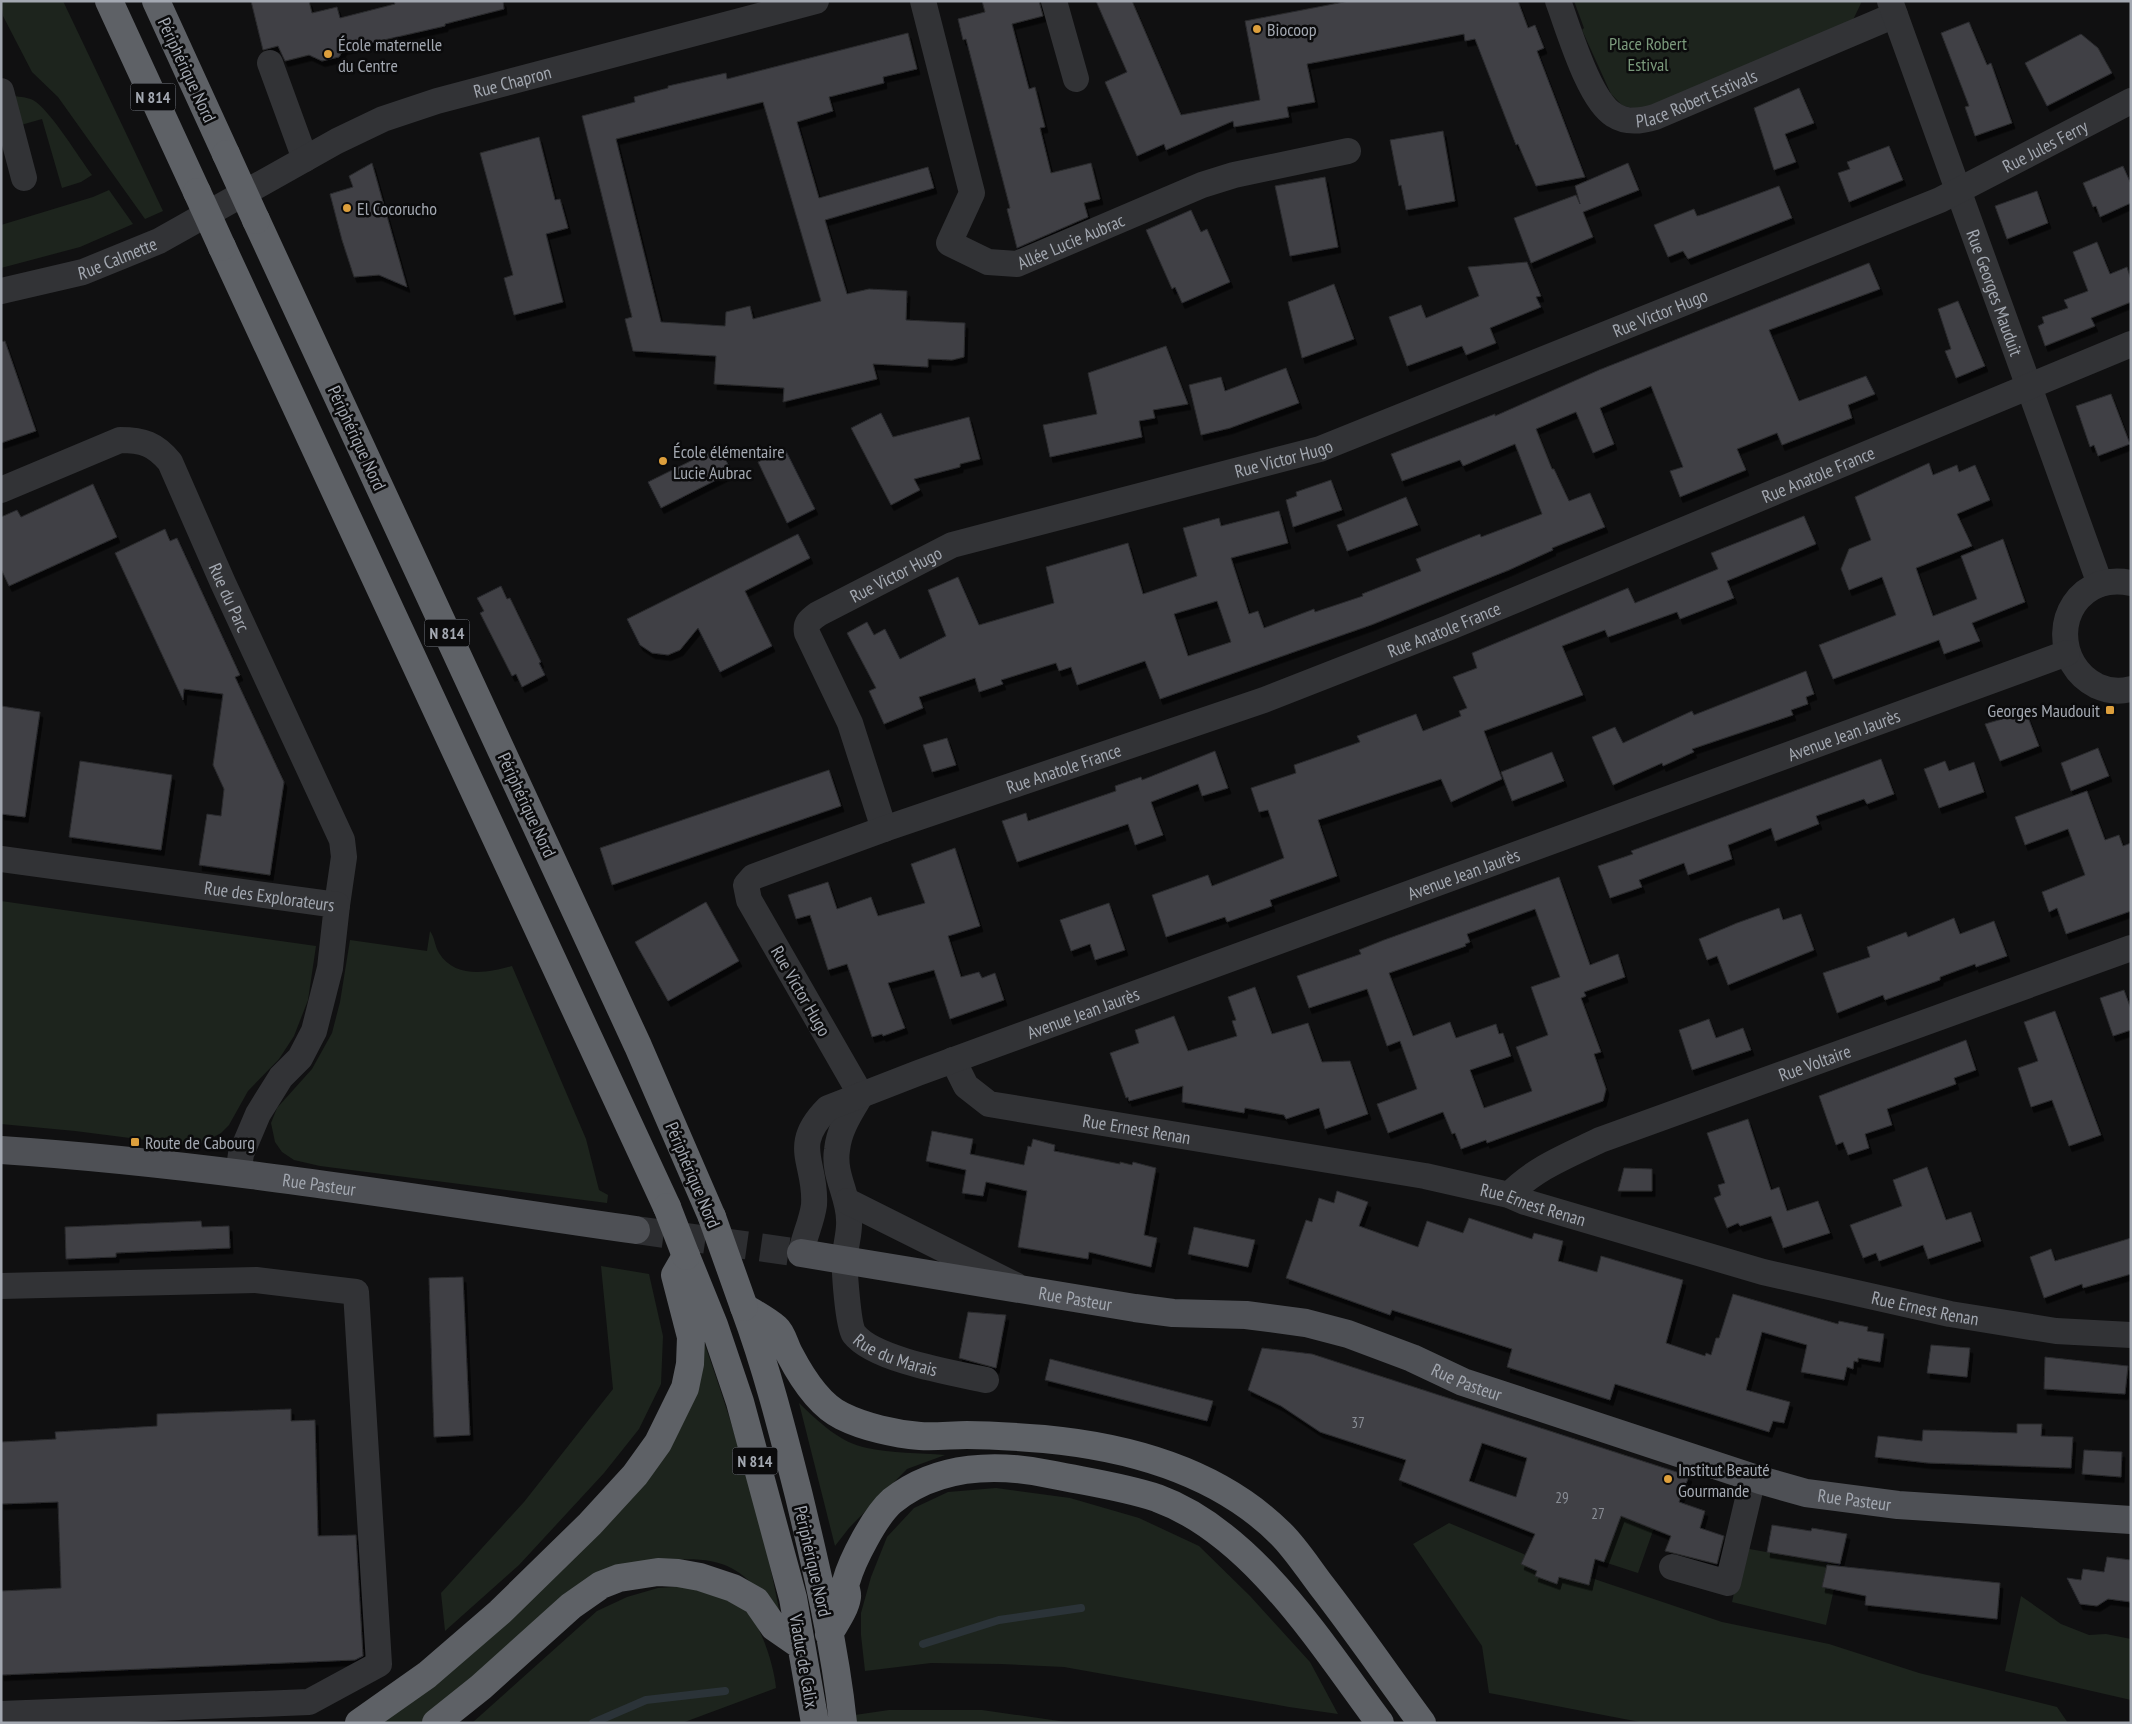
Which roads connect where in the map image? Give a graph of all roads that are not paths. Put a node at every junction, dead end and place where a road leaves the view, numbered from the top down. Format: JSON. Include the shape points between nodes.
{"nodes":[{"id":1,"x":109,"y":1,"type":"edge"},
{"id":2,"x":156,"y":1,"type":"edge"},
{"id":3,"x":816,"y":1,"type":"edge"},
{"id":4,"x":923,"y":1,"type":"edge"},
{"id":5,"x":1054,"y":1,"type":"edge"},
{"id":6,"x":1558,"y":1,"type":"edge"},
{"id":7,"x":1893,"y":8,"type":"edge"},
{"id":8,"x":270,"y":63,"type":"dead end"},
{"id":9,"x":1076,"y":79,"type":"dead end"},
{"id":10,"x":1,"y":91,"type":"edge"},
{"id":11,"x":2131,"y":101,"type":"edge"},
{"id":12,"x":1348,"y":151,"type":"dead end"},
{"id":13,"x":305,"y":159,"type":"junction"},
{"id":14,"x":24,"y":178,"type":"dead end"},
{"id":15,"x":1959,"y":190,"type":"junction"},
{"id":16,"x":226,"y":206,"type":"joint"},
{"id":17,"x":1,"y":291,"type":"edge"},
{"id":18,"x":2131,"y":344,"type":"edge"},
{"id":19,"x":2029,"y":386,"type":"junction"},
{"id":20,"x":1,"y":490,"type":"edge"},
{"id":21,"x":2131,"y":582,"type":"edge"},
{"id":22,"x":2100,"y":584,"type":"junction"},
{"id":23,"x":2067,"y":653,"type":"junction"},
{"id":24,"x":2131,"y":690,"type":"edge"},
{"id":25,"x":884,"y":829,"type":"junction"},
{"id":26,"x":1,"y":859,"type":"edge"},
{"id":27,"x":746,"y":885,"type":"joint"},
{"id":28,"x":337,"y":905,"type":"junction"},
{"id":29,"x":2131,"y":948,"type":"edge"},
{"id":30,"x":953,"y":1060,"type":"junction"},
{"id":31,"x":861,"y":1095,"type":"junction"},
{"id":32,"x":2,"y":1150,"type":"edge"},
{"id":33,"x":1,"y":1168,"type":"edge"},
{"id":34,"x":238,"y":1174,"type":"junction"},
{"id":35,"x":1509,"y":1195,"type":"junction"},
{"id":36,"x":847,"y":1201,"type":"junction"},
{"id":37,"x":636,"y":1230,"type":"tunnel mouth"},
{"id":38,"x":801,"y":1253,"type":"joint"},
{"id":39,"x":686,"y":1256,"type":"junction"},
{"id":40,"x":844,"y":1259,"type":"junction"},
{"id":41,"x":1,"y":1286,"type":"edge"},
{"id":42,"x":1020,"y":1288,"type":"junction"},
{"id":43,"x":744,"y":1307,"type":"junction"},
{"id":44,"x":2131,"y":1335,"type":"edge"},
{"id":45,"x":986,"y":1380,"type":"dead end"},
{"id":46,"x":1753,"y":1478,"type":"junction"},
{"id":47,"x":2131,"y":1520,"type":"edge"},
{"id":48,"x":1672,"y":1568,"type":"dead end"},
{"id":49,"x":793,"y":1598,"type":"joint"},
{"id":50,"x":829,"y":1634,"type":"junction"},
{"id":51,"x":800,"y":1645,"type":"junction"},
{"id":52,"x":1,"y":1714,"type":"edge"},
{"id":53,"x":359,"y":1723,"type":"edge"},
{"id":54,"x":436,"y":1723,"type":"edge"},
{"id":55,"x":814,"y":1723,"type":"edge"},
{"id":56,"x":843,"y":1723,"type":"edge"},
{"id":57,"x":1380,"y":1723,"type":"edge"},
{"id":58,"x":1422,"y":1723,"type":"edge"}],
"edges":[{"from":1,"to":39,"type":"highway","name":"Périphérique Nord","number":"N 814","bridge":true},
{"from":2,"to":43,"type":"highway","name":"Périphérique Nord","number":"N 814","bridge":true,"via":[[638,1046],[712,1217]]},
{"from":3,"to":13,"type":"street","name":"Rue Chapron","via":[[437,101],[383,119]]},
{"from":4,"to":12,"type":"street","name":"Allée Lucie Aubrac","via":[[972,193],[949,243],[988,262],[1017,264],[1202,185]]},
{"from":5,"to":9,"type":"street"},
{"from":6,"to":7,"type":"street","name":"Place Robert Estivals","via":[[1590,85],[1602,105],[1623,120],[1638,121]]},
{"from":7,"to":15,"type":"street","name":"Rue Georges Mauduit"},
{"from":8,"to":13,"type":"street"},
{"from":10,"to":14,"type":"street"},
{"from":11,"to":15,"type":"street","name":"Rue Jules Ferry"},
{"from":13,"to":16,"type":"street","name":"Rue Chapron"},
{"from":15,"to":19,"type":"street","name":"Rue Georges Mauduit"},
{"from":15,"to":25,"type":"street","name":"Rue Victor Hugo","via":[[1320,449],[952,545],[818,614],[809,620],[807,633],[850,723]]},
{"from":16,"to":17,"type":"street","name":"Rue Calmette","via":[[164,239],[83,272]]},
{"from":18,"to":19,"type":"street","name":"Rue Anatole France"},
{"from":19,"to":22,"type":"street","name":"Rue Georges Mauduit"},
{"from":19,"to":25,"type":"street","name":"Rue Anatole France","via":[[1448,628],[1264,700]]},
{"from":20,"to":28,"type":"street","name":"Rue du Parc","via":[[120,440],[156,447],[170,462],[342,840],[344,857]]},
{"from":21,"to":22,"type":"street"},
{"from":22,"to":23,"type":"street","via":[[2086,592],[2066,620],[2064,637]]},
{"from":23,"to":24,"type":"street","via":[[2076,670],[2089,682],[2106,690]]},
{"from":23,"to":30,"type":"street","name":"Avenue Jean Jaurès"},
{"from":25,"to":27,"type":"street","name":"Rue Anatole France","via":[[753,877]]},
{"from":26,"to":28,"type":"street","name":"Rue des Explorateurs"},
{"from":27,"to":31,"type":"street","name":"Rue Victor Hugo","via":[[749,900]]},
{"from":28,"to":34,"type":"street","name":"Rue des Explorateurs","via":[[330,968],[314,1031],[300,1058],[281,1077],[258,1114],[241,1154]]},
{"from":29,"to":35,"type":"street","name":"Rue Voltaire","via":[[1600,1140],[1543,1167],[1522,1181]]},
{"from":30,"to":31,"type":"street","name":"Avenue Jean Jaurès"},
{"from":30,"to":35,"type":"street","name":"Rue Ernest Renan","via":[[966,1086],[988,1104],[1425,1176]]},
{"from":31,"to":36,"type":"street","via":[[843,1126],[837,1150],[837,1172]]},
{"from":31,"to":38,"type":"street","name":"Avenue Jean Jaurès","via":[[828,1108],[812,1129],[806,1154],[814,1190],[814,1207]]},
{"from":32,"to":33,"type":"street"},
{"from":32,"to":34,"type":"main road","name":"Rue Pasteur","via":[[76,1155]]},
{"from":34,"to":37,"type":"main road","name":"Rue Pasteur"},
{"from":35,"to":44,"type":"street","name":"Rue Ernest Renan","via":[[1782,1277],[1950,1314],[2056,1331]]},
{"from":36,"to":40,"type":"street","via":[[850,1221]]},
{"from":36,"to":42,"type":"street"},
{"from":38,"to":40,"type":"main road","name":"Rue Pasteur"},
{"from":39,"to":49,"type":"highway","name":"Périphérique Nord","number":"N 814","via":[[740,1402]]},
{"from":39,"to":53,"type":"highway","via":[[675,1275],[691,1337],[690,1364],[685,1388],[658,1443],[635,1475],[590,1524],[500,1612],[427,1675]]},
{"from":40,"to":42,"type":"main road","name":"Rue Pasteur"},
{"from":40,"to":45,"type":"street","name":"Rue du Marais","via":[[854,1333],[888,1355]]},
{"from":41,"to":52,"type":"street","via":[[256,1280],[356,1292],[379,1664],[309,1702]]},
{"from":42,"to":46,"type":"main road","name":"Rue Pasteur","via":[[1174,1313],[1246,1315],[1306,1323],[1391,1349],[1463,1382]]},
{"from":43,"to":50,"type":"highway","name":"Périphérique Nord","number":"N 814","via":[[783,1432]]},
{"from":43,"to":58,"type":"highway","via":[[778,1329],[790,1355],[825,1403],[855,1422],[920,1436],[967,1435],[1078,1444],[1126,1452],[1203,1479],[1250,1508],[1282,1535]]},
{"from":46,"to":47,"type":"main road","name":"Rue Pasteur","via":[[1806,1493],[1864,1501]]},
{"from":46,"to":48,"type":"street","via":[[1728,1583]]},
{"from":49,"to":51,"type":"highway","name":"Viaduc de Calix","number":"N 814"},
{"from":50,"to":56,"type":"highway","name":"Viaduc de Calix","number":"N 814"},
{"from":50,"to":57,"type":"highway","via":[[848,1596],[845,1585],[852,1563],[891,1502],[922,1482],[949,1472],[987,1468],[1035,1471],[1157,1498],[1222,1534],[1254,1562],[1301,1618]]},
{"from":51,"to":54,"type":"highway","via":[[774,1627],[756,1601],[734,1588],[700,1576],[658,1572],[619,1578],[601,1585],[571,1606],[481,1688]]},
{"from":51,"to":55,"type":"highway","name":"Viaduc de Calix","number":"N 814"}]}
